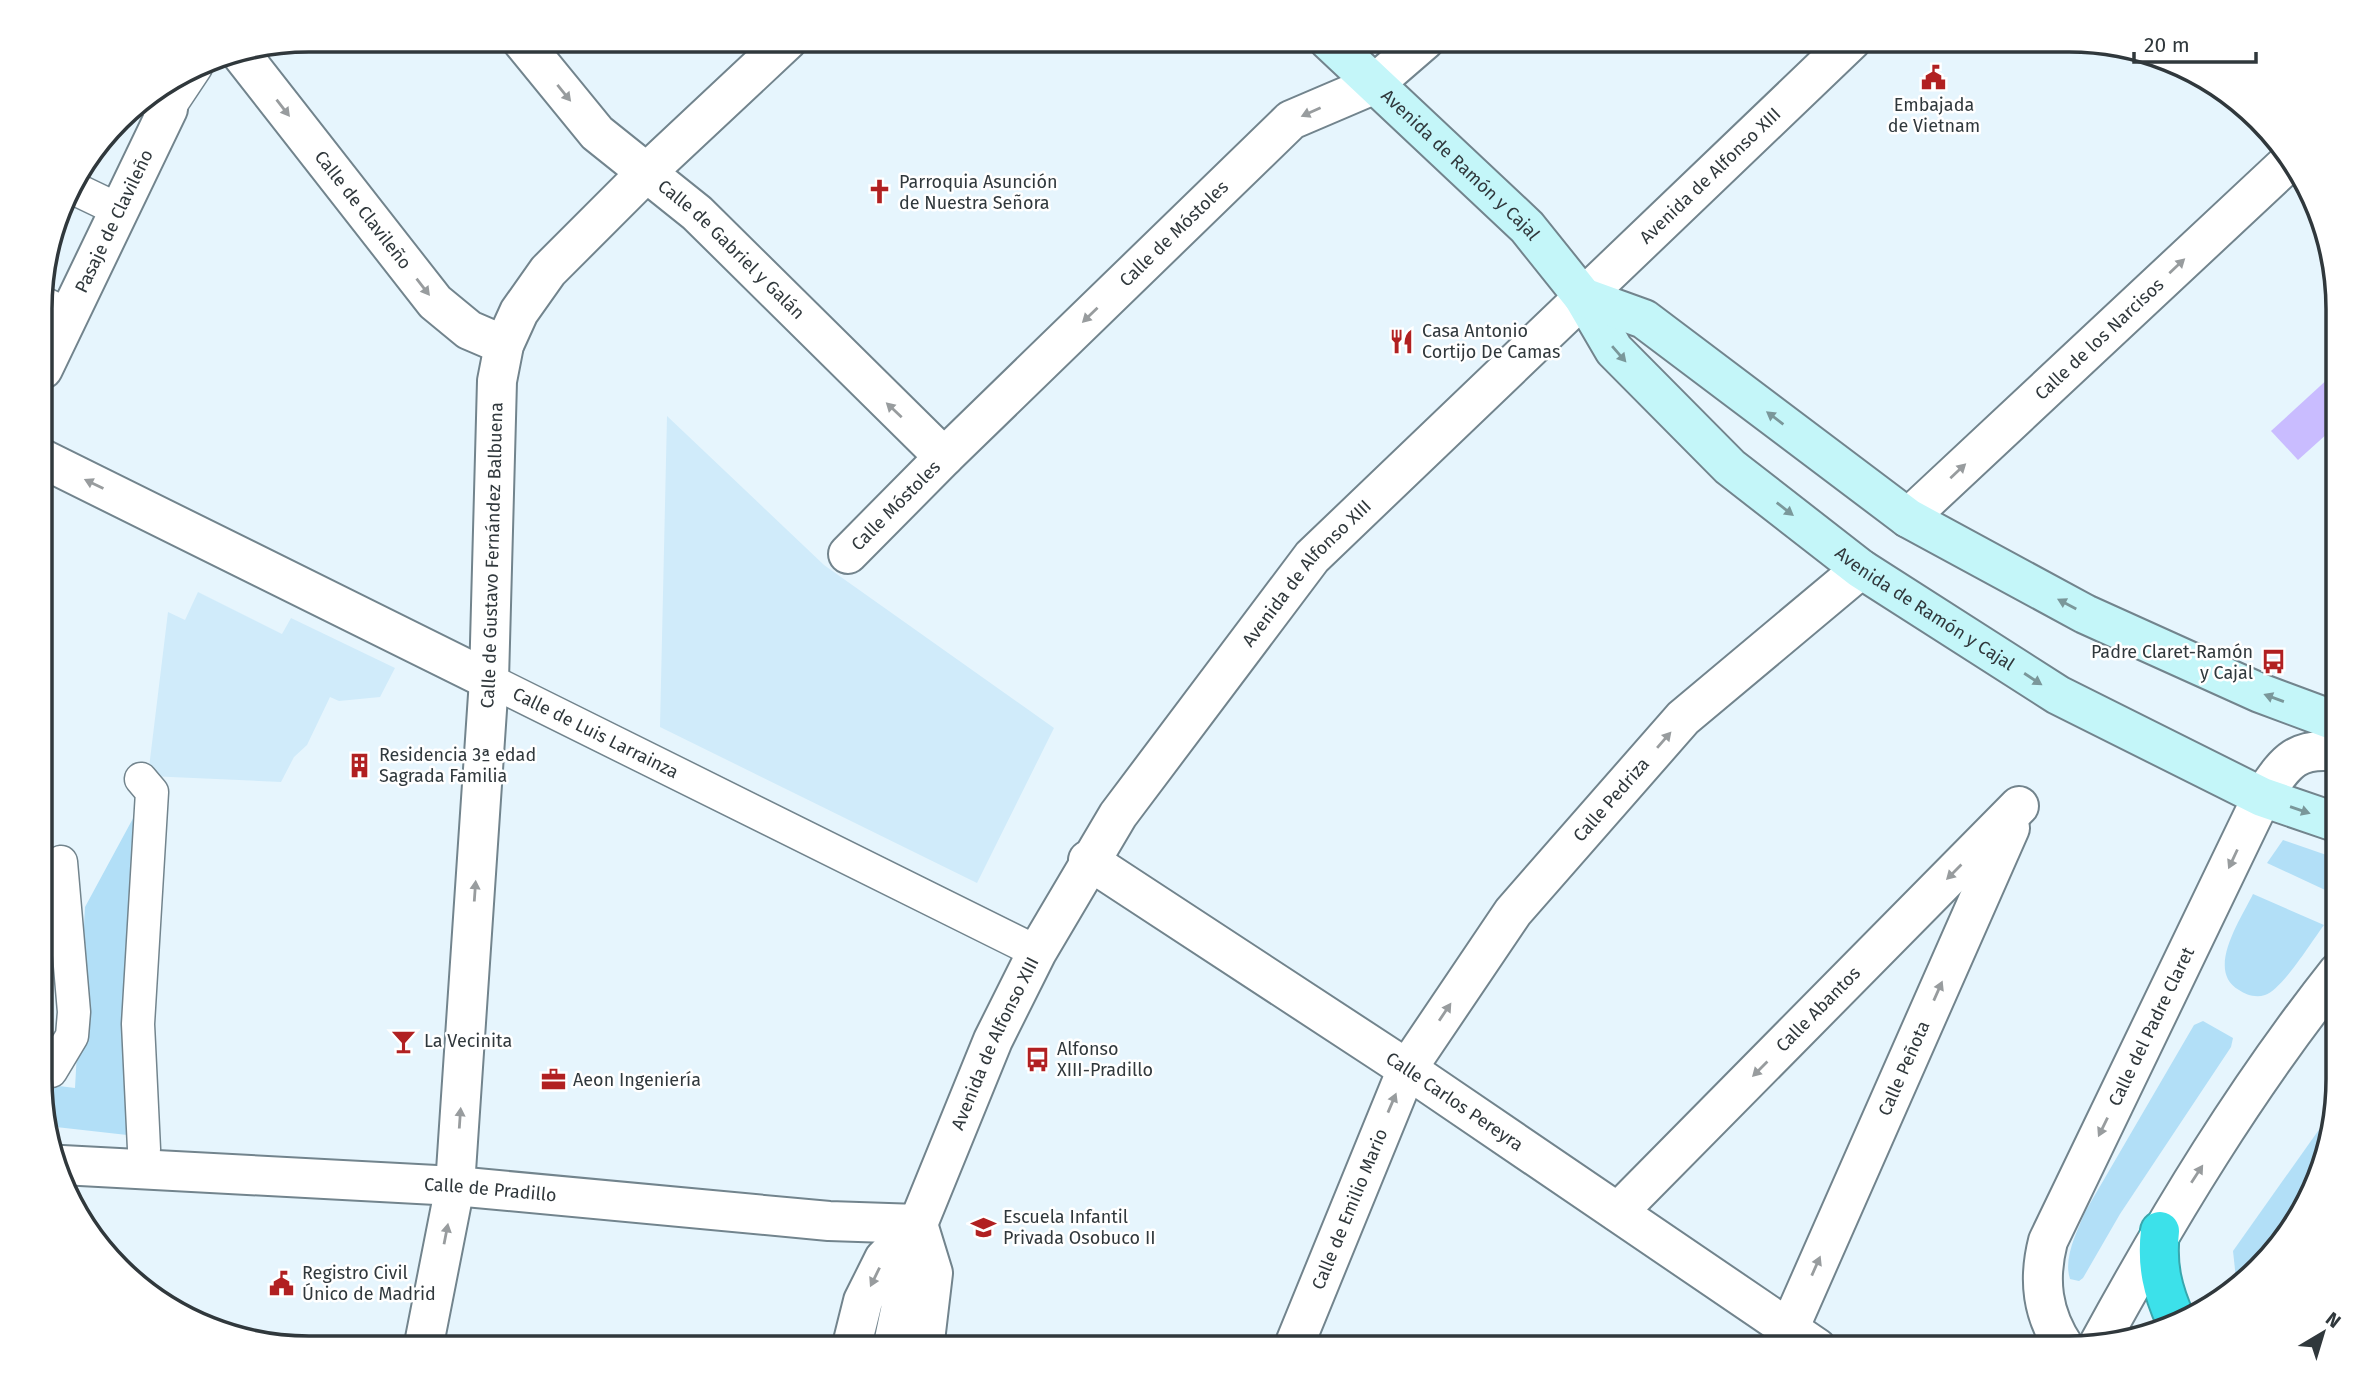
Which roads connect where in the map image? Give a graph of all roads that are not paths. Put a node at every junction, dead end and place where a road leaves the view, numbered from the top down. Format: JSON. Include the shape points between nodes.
{"nodes":[{"id":1,"x":531,"y":52,"type":"edge"},
{"id":2,"x":775,"y":52,"type":"edge"},
{"id":3,"x":1340,"y":52,"type":"edge"},
{"id":4,"x":1411,"y":52,"type":"edge"},
{"id":5,"x":1839,"y":52,"type":"edge"},
{"id":6,"x":246,"y":60,"type":"edge"},
{"id":7,"x":1373,"y":85,"type":"junction"},
{"id":8,"x":157,"y":104,"type":"edge"},
{"id":9,"x":2283,"y":167,"type":"edge"},
{"id":10,"x":646,"y":173,"type":"junction"},
{"id":11,"x":81,"y":192,"type":"edge"},
{"id":12,"x":119,"y":210,"type":"junction"},
{"id":13,"x":1583,"y":297,"type":"junction"},
{"id":14,"x":56,"y":309,"type":"edge"},
{"id":15,"x":52,"y":327,"type":"edge"},
{"id":16,"x":504,"y":345,"type":"junction"},
{"id":17,"x":944,"y":457,"type":"junction"},
{"id":18,"x":52,"y":464,"type":"edge"},
{"id":19,"x":1908,"y":518,"type":"junction"},
{"id":20,"x":848,"y":554,"type":"dead end"},
{"id":21,"x":1861,"y":569,"type":"junction"},
{"id":22,"x":489,"y":680,"type":"junction"},
{"id":23,"x":2326,"y":723,"type":"edge"},
{"id":24,"x":2326,"y":738,"type":"edge"},
{"id":25,"x":141,"y":779,"type":"dead end"},
{"id":26,"x":2262,"y":797,"type":"junction"},
{"id":27,"x":2020,"y":806,"type":"joint"},
{"id":28,"x":2326,"y":819,"type":"edge"},
{"id":29,"x":1088,"y":860,"type":"junction"},
{"id":30,"x":61,"y":862,"type":"dead end"},
{"id":31,"x":1037,"y":952,"type":"junction"},
{"id":32,"x":2326,"y":988,"type":"edge"},
{"id":33,"x":52,"y":1069,"type":"edge"},
{"id":34,"x":1406,"y":1069,"type":"junction"},
{"id":35,"x":144,"y":1149,"type":"dead end"},
{"id":36,"x":67,"y":1165,"type":"edge"},
{"id":37,"x":456,"y":1186,"type":"junction"},
{"id":38,"x":1618,"y":1212,"type":"junction"},
{"id":39,"x":918,"y":1224,"type":"junction"},
{"id":40,"x":2160,"y":1231,"type":"junction"},
{"id":41,"x":2173,"y":1315,"type":"edge"},
{"id":42,"x":2104,"y":1334,"type":"edge"},
{"id":43,"x":426,"y":1336,"type":"edge"},
{"id":44,"x":854,"y":1336,"type":"edge"},
{"id":45,"x":895,"y":1336,"type":"edge"},
{"id":46,"x":926,"y":1336,"type":"edge"},
{"id":47,"x":1298,"y":1336,"type":"edge"},
{"id":48,"x":1799,"y":1336,"type":"edge"},
{"id":49,"x":1804,"y":1336,"type":"edge"},
{"id":50,"x":2059,"y":1336,"type":"edge"}],
"edges":[{"from":1,"to":10,"type":"street","name":"Calle de Gabriel y Galán","one_way":true,"via":[[597,133]]},
{"from":2,"to":10,"type":"street","name":"Calle de Gustavo Fernández Balbuena"},
{"from":3,"to":7,"type":"main road","name":"Avenida de Ramón y Cajal"},
{"from":4,"to":7,"type":"street","name":"Calle de Móstoles"},
{"from":5,"to":13,"type":"street","name":"Avenida de Alfonso XIII"},
{"from":6,"to":16,"type":"street","name":"Calle de Clavileño","one_way":true,"via":[[435,302],[469,330]]},
{"from":7,"to":13,"type":"main road","name":"Avenida de Ramón y Cajal","via":[[1527,227]]},
{"from":7,"to":17,"type":"street","name":"Calle de Móstoles","one_way":true,"via":[[1291,120]]},
{"from":8,"to":12,"type":"street","name":"Pasaje de Clavileño"},
{"from":19,"to":9,"type":"street","name":"Calle de los Narcisos","one_way":true},
{"from":10,"to":16,"type":"street","name":"Calle de Gustavo Fernández Balbuena","via":[[548,271],[519,312]]},
{"from":17,"to":10,"type":"street","name":"Calle de Gabriel y Galán","one_way":true,"via":[[697,213]]},
{"from":11,"to":12,"type":"street"},
{"from":12,"to":14,"type":"street","name":"Pasaje de Clavileño"},
{"from":19,"to":13,"type":"main road","one_way":true,"via":[[1644,319]]},
{"from":13,"to":21,"type":"main road","name":"Avenida de Ramón y Cajal","one_way":true,"via":[[1614,350],[1730,467]]},
{"from":13,"to":29,"type":"street","name":"Avenida de Alfonso XIII","via":[[1312,556]]},
{"from":14,"to":15,"type":"street","name":"Pasaje de Clavileño"},
{"from":16,"to":22,"type":"street","name":"Calle de Gustavo Fernández Balbuena","via":[[497,381]]},
{"from":17,"to":20,"type":"street","name":"Calle Móstoles"},
{"from":22,"to":18,"type":"street","name":"Calle de Luis Larrainza","one_way":true},
{"from":23,"to":19,"type":"main road","one_way":true,"via":[[2085,614]]},
{"from":21,"to":26,"type":"main road","name":"Avenida de Ramón y Cajal","one_way":true,"via":[[2058,695]]},
{"from":34,"to":21,"type":"street","name":"Calle Pedriza","one_way":true,"via":[[1513,912],[1684,718]]},
{"from":22,"to":31,"type":"street","name":"Calle de Luis Larrainza"},
{"from":37,"to":22,"type":"street","name":"Calle de Gustavo Fernández Balbuena","one_way":true},
{"from":24,"to":26,"type":"street","name":"Calle del Padre Claret","via":[[2294,756]]},
{"from":25,"to":35,"type":"street","via":[[152,792],[138,1024]]},
{"from":26,"to":28,"type":"main road","name":"Avenida de Ramón y Cajal","one_way":true},
{"from":26,"to":50,"type":"street","name":"Calle del Padre Claret","one_way":true,"via":[[2048,1241],[2041,1288]]},
{"from":27,"to":38,"type":"street","name":"Calle Abantos","one_way":true},
{"from":49,"to":27,"type":"street","name":"Calle Peñota","one_way":true},
{"from":29,"to":31,"type":"street","name":"Avenida de Alfonso XIII"},
{"from":29,"to":34,"type":"street","name":"Calle Carlos Pereyra"},
{"from":30,"to":33,"type":"street","via":[[74,1012],[72,1036]]},
{"from":31,"to":39,"type":"street","name":"Avenida de Alfonso XIII","via":[[993,1040]]},
{"from":40,"to":32,"type":"street","one_way":true,"via":[[2250,1093]]},
{"from":34,"to":38,"type":"street","name":"Calle Carlos Pereyra"},
{"from":47,"to":34,"type":"street","name":"Calle de Emilio Mario","one_way":true},
{"from":36,"to":37,"type":"street","name":"Calle de Pradillo"},
{"from":37,"to":39,"type":"street","name":"Calle de Pradillo","via":[[830,1221]]},
{"from":43,"to":37,"type":"street","name":"Calle de Gustavo Fernández Balbuena","one_way":true},
{"from":38,"to":48,"type":"street","name":"Calle Carlos Pereyra"},
{"from":39,"to":44,"type":"street","name":"Avenida de Alfonso XIII","one_way":true,"via":[[884,1259],[863,1301]]},
{"from":39,"to":45,"type":"street","name":"Avenida de Alfonso XIII"},
{"from":39,"to":46,"type":"street","via":[[933,1273]]},
{"from":40,"to":41,"type":"highway","via":[[2157,1262]]},
{"from":40,"to":42,"type":"street"}]}
